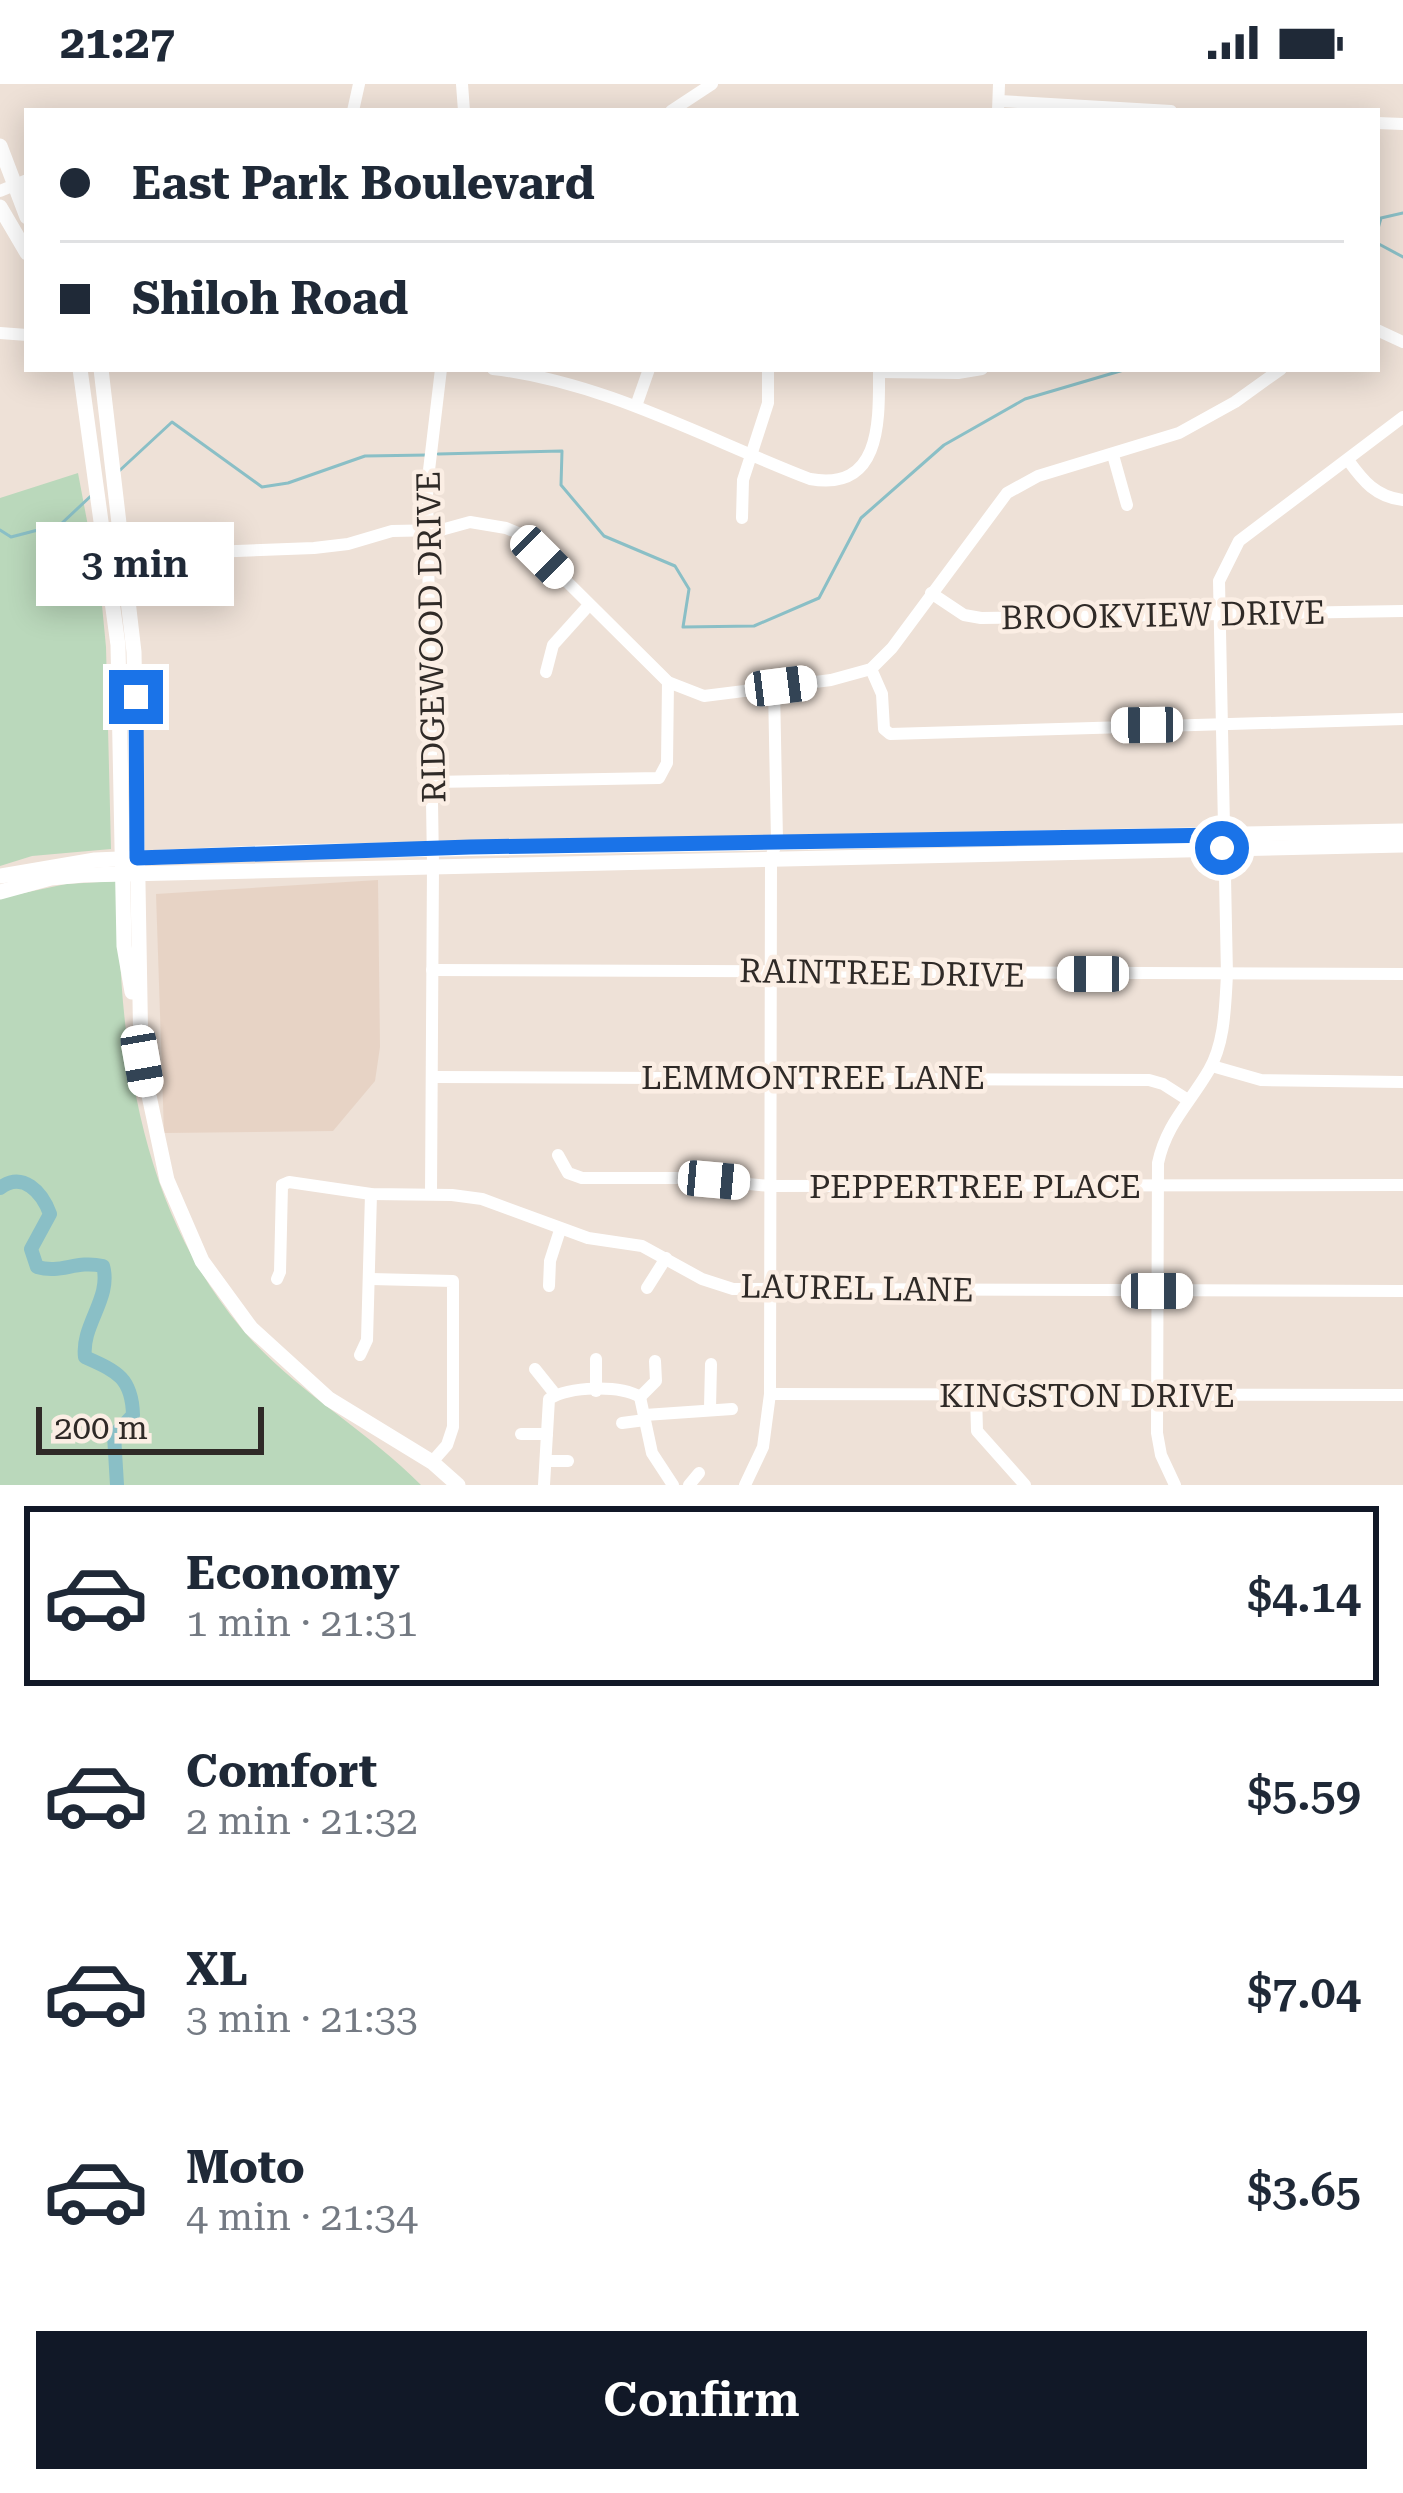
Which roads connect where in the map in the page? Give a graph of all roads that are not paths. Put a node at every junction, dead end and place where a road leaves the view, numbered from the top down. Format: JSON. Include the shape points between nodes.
{"nodes":[{"id":1,"x":712,"y":84,"type":"edge"},
{"id":2,"x":999,"y":84,"type":"edge"},
{"id":3,"x":998,"y":106,"type":"edge"},
{"id":4,"x":676,"y":108,"type":"edge"},
{"id":5,"x":1067,"y":108,"type":"edge"},
{"id":6,"x":0,"y":146,"type":"edge"},
{"id":7,"x":13,"y":186,"type":"edge"},
{"id":8,"x":0,"y":207,"type":"edge"},
{"id":9,"x":24,"y":248,"type":"edge"},
{"id":10,"x":81,"y":372,"type":"edge"},
{"id":11,"x":101,"y":372,"type":"edge"},
{"id":12,"x":441,"y":372,"type":"edge"},
{"id":13,"x":514,"y":372,"type":"edge"},
{"id":14,"x":649,"y":372,"type":"edge"},
{"id":15,"x":768,"y":372,"type":"edge"},
{"id":16,"x":879,"y":372,"type":"edge"},
{"id":17,"x":1277,"y":372,"type":"edge"},
{"id":18,"x":636,"y":406,"type":"junction"},
{"id":19,"x":1403,"y":417,"type":"edge"},
{"id":20,"x":102,"y":454,"type":"junction"},
{"id":21,"x":1113,"y":455,"type":"junction"},
{"id":22,"x":751,"y":456,"type":"junction"},
{"id":23,"x":1348,"y":460,"type":"junction"},
{"id":24,"x":1403,"y":500,"type":"edge"},
{"id":25,"x":1127,"y":505,"type":"dead end"},
{"id":26,"x":742,"y":518,"type":"dead end"},
{"id":27,"x":428,"y":531,"type":"junction"},
{"id":28,"x":114,"y":555,"type":"junction"},
{"id":29,"x":931,"y":593,"type":"junction"},
{"id":30,"x":590,"y":605,"type":"junction"},
{"id":31,"x":1403,"y":611,"type":"edge"},
{"id":32,"x":1217,"y":614,"type":"junction"},
{"id":33,"x":871,"y":669,"type":"junction"},
{"id":34,"x":546,"y":672,"type":"dead end"},
{"id":35,"x":668,"y":682,"type":"junction"},
{"id":36,"x":774,"y":688,"type":"junction"},
{"id":37,"x":1403,"y":719,"type":"edge"},
{"id":38,"x":1220,"y":723,"type":"junction"},
{"id":39,"x":432,"y":782,"type":"junction"},
{"id":40,"x":1403,"y":831,"type":"edge"},
{"id":41,"x":777,"y":840,"type":"junction"},
{"id":42,"x":1222,"y":842,"type":"junction"},
{"id":43,"x":1403,"y":845,"type":"edge"},
{"id":44,"x":433,"y":856,"type":"junction"},
{"id":45,"x":771,"y":858,"type":"junction"},
{"id":46,"x":129,"y":866,"type":"junction"},
{"id":47,"x":0,"y":876,"type":"edge"},
{"id":48,"x":0,"y":892,"type":"edge"},
{"id":49,"x":432,"y":970,"type":"junction"},
{"id":50,"x":770,"y":970,"type":"junction"},
{"id":51,"x":1403,"y":974,"type":"edge"},
{"id":52,"x":1227,"y":975,"type":"junction"},
{"id":53,"x":1212,"y":1066,"type":"junction"},
{"id":54,"x":771,"y":1076,"type":"junction"},
{"id":55,"x":431,"y":1077,"type":"junction"},
{"id":56,"x":1403,"y":1082,"type":"edge"},
{"id":57,"x":1188,"y":1100,"type":"junction"},
{"id":58,"x":558,"y":1155,"type":"dead end"},
{"id":59,"x":1157,"y":1185,"type":"junction"},
{"id":60,"x":1403,"y":1185,"type":"edge"},
{"id":61,"x":770,"y":1186,"type":"junction"},
{"id":62,"x":370,"y":1194,"type":"junction"},
{"id":63,"x":430,"y":1194,"type":"junction"},
{"id":64,"x":560,"y":1230,"type":"junction"},
{"id":65,"x":666,"y":1258,"type":"junction"},
{"id":66,"x":371,"y":1279,"type":"junction"},
{"id":67,"x":277,"y":1280,"type":"dead end"},
{"id":68,"x":549,"y":1286,"type":"dead end"},
{"id":69,"x":646,"y":1288,"type":"dead end"},
{"id":70,"x":769,"y":1289,"type":"junction"},
{"id":71,"x":1157,"y":1291,"type":"junction"},
{"id":72,"x":1403,"y":1291,"type":"edge"},
{"id":73,"x":360,"y":1355,"type":"dead end"},
{"id":74,"x":596,"y":1359,"type":"dead end"},
{"id":75,"x":656,"y":1361,"type":"dead end"},
{"id":76,"x":711,"y":1364,"type":"dead end"},
{"id":77,"x":535,"y":1369,"type":"dead end"},
{"id":78,"x":596,"y":1391,"type":"junction"},
{"id":79,"x":555,"y":1394,"type":"junction"},
{"id":80,"x":770,"y":1394,"type":"junction"},
{"id":81,"x":976,"y":1395,"type":"junction"},
{"id":82,"x":1157,"y":1395,"type":"junction"},
{"id":83,"x":1403,"y":1395,"type":"edge"},
{"id":84,"x":640,"y":1397,"type":"junction"},
{"id":85,"x":710,"y":1408,"type":"junction"},
{"id":86,"x":732,"y":1409,"type":"dead end"},
{"id":87,"x":645,"y":1417,"type":"junction"},
{"id":88,"x":622,"y":1423,"type":"dead end"},
{"id":89,"x":521,"y":1434,"type":"dead end"},
{"id":90,"x":547,"y":1434,"type":"junction"},
{"id":91,"x":547,"y":1461,"type":"junction"},
{"id":92,"x":568,"y":1461,"type":"dead end"},
{"id":93,"x":432,"y":1462,"type":"junction"},
{"id":94,"x":699,"y":1473,"type":"dead end"},
{"id":95,"x":670,"y":1484,"type":"edge"},
{"id":96,"x":749,"y":1484,"type":"edge"},
{"id":97,"x":458,"y":1485,"type":"edge"},
{"id":98,"x":544,"y":1485,"type":"edge"},
{"id":99,"x":689,"y":1485,"type":"edge"},
{"id":100,"x":1025,"y":1485,"type":"edge"},
{"id":101,"x":1175,"y":1485,"type":"edge"}],
"edges":[{"from":1,"to":4,"type":"street"},
{"from":2,"to":3,"type":"street"},
{"from":3,"to":5,"type":"street"},
{"from":6,"to":7,"type":"main road"},
{"from":8,"to":9,"type":"main road"},
{"from":10,"to":20,"type":"main road"},
{"from":11,"to":20,"type":"main road"},
{"from":12,"to":27,"type":"street","name":"RIDGEWOOD DRIVE"},
{"from":13,"to":18,"type":"street"},
{"from":14,"to":18,"type":"street"},
{"from":15,"to":22,"type":"street","via":[[768,403]]},
{"from":16,"to":22,"type":"street","via":[[876,442],[849,475],[810,479]]},
{"from":17,"to":21,"type":"street","via":[[1207,419]]},
{"from":18,"to":22,"type":"street"},
{"from":19,"to":23,"type":"street"},
{"from":20,"to":28,"type":"main road"},
{"from":21,"to":25,"type":"street"},
{"from":21,"to":29,"type":"street","via":[[1007,493]]},
{"from":22,"to":26,"type":"street"},
{"from":23,"to":24,"type":"street","via":[[1370,488]]},
{"from":23,"to":32,"type":"street","via":[[1239,541],[1222,570]]},
{"from":27,"to":28,"type":"street","via":[[314,548]]},
{"from":27,"to":30,"type":"street","via":[[482,521],[518,533]]},
{"from":27,"to":39,"type":"street","name":"RIDGEWOOD DRIVE"},
{"from":28,"to":46,"type":"main road","via":[[135,672]]},
{"from":29,"to":32,"type":"street","name":"BROOKVIEW DRIVE","via":[[981,618]]},
{"from":29,"to":33,"type":"street"},
{"from":30,"to":34,"type":"street","via":[[553,645]]},
{"from":30,"to":35,"type":"street"},
{"from":31,"to":32,"type":"street","name":"BROOKVIEW DRIVE"},
{"from":32,"to":38,"type":"street"},
{"from":33,"to":36,"type":"street"},
{"from":33,"to":38,"type":"street","via":[[890,734]]},
{"from":35,"to":36,"type":"street","via":[[704,696]]},
{"from":35,"to":39,"type":"street","via":[[668,763],[659,778]]},
{"from":36,"to":41,"type":"street"},
{"from":37,"to":38,"type":"street"},
{"from":38,"to":42,"type":"street"},
{"from":39,"to":44,"type":"street","name":"RIDGEWOOD DRIVE"},
{"from":40,"to":42,"type":"main road"},
{"from":41,"to":42,"type":"main road"},
{"from":41,"to":44,"type":"main road"},
{"from":41,"to":45,"type":"street"},
{"from":42,"to":43,"type":"main road"},
{"from":42,"to":45,"type":"main road"},
{"from":42,"to":52,"type":"street"},
{"from":44,"to":45,"type":"main road"},
{"from":44,"to":46,"type":"main road"},
{"from":44,"to":49,"type":"street","name":"RIDGEWOOD DRIVE"},
{"from":45,"to":50,"type":"street"},
{"from":46,"to":47,"type":"main road","via":[[54,864]]},
{"from":46,"to":48,"type":"main road"},
{"from":46,"to":93,"type":"main road","via":[[149,1102],[188,1232],[224,1294],[276,1354],[329,1399]]},
{"from":49,"to":50,"type":"street","name":"RAINTREE DRIVE"},
{"from":49,"to":55,"type":"street","name":"RIDGEWOOD DRIVE"},
{"from":50,"to":52,"type":"street","name":"RAINTREE DRIVE"},
{"from":50,"to":54,"type":"street"},
{"from":51,"to":52,"type":"street","name":"RAINTREE DRIVE"},
{"from":52,"to":53,"type":"street"},
{"from":53,"to":56,"type":"street","via":[[1261,1080]]},
{"from":53,"to":57,"type":"street"},
{"from":54,"to":55,"type":"street","name":"LEMMONTREE LANE"},
{"from":54,"to":57,"type":"street","name":"LEMMONTREE LANE","via":[[1149,1080]]},
{"from":54,"to":61,"type":"street"},
{"from":55,"to":63,"type":"street","name":"RIDGEWOOD DRIVE"},
{"from":57,"to":59,"type":"street","via":[[1161,1146]]},
{"from":58,"to":61,"type":"street","name":"PEPPERTREE PLACE","via":[[568,1173],[582,1178]]},
{"from":59,"to":60,"type":"street","name":"PEPPERTREE PLACE"},
{"from":59,"to":61,"type":"street","name":"PEPPERTREE PLACE"},
{"from":59,"to":71,"type":"street"},
{"from":61,"to":70,"type":"street"},
{"from":62,"to":63,"type":"street","name":"LAUREL LANE"},
{"from":62,"to":66,"type":"street"},
{"from":62,"to":67,"type":"street","name":"LAUREL LANE","via":[[282,1185]]},
{"from":63,"to":64,"type":"street","name":"LAUREL LANE","via":[[506,1206]]},
{"from":64,"to":65,"type":"street","name":"LAUREL LANE"},
{"from":64,"to":68,"type":"street"},
{"from":65,"to":69,"type":"street"},
{"from":65,"to":70,"type":"street","name":"LAUREL LANE","via":[[715,1284]]},
{"from":66,"to":73,"type":"street"},
{"from":66,"to":93,"type":"street","via":[[453,1281],[453,1427]]},
{"from":70,"to":71,"type":"street","name":"LAUREL LANE"},
{"from":70,"to":80,"type":"street"},
{"from":71,"to":72,"type":"street","name":"LAUREL LANE"},
{"from":71,"to":82,"type":"street"},
{"from":74,"to":78,"type":"street"},
{"from":75,"to":84,"type":"street","via":[[656,1381]]},
{"from":76,"to":85,"type":"street"},
{"from":77,"to":79,"type":"street"},
{"from":78,"to":79,"type":"street"},
{"from":78,"to":84,"type":"street"},
{"from":79,"to":90,"type":"street"},
{"from":80,"to":81,"type":"street","name":"KINGSTON DRIVE"},
{"from":80,"to":96,"type":"street"},
{"from":81,"to":82,"type":"street","name":"KINGSTON DRIVE"},
{"from":81,"to":100,"type":"street","via":[[977,1431]]},
{"from":82,"to":83,"type":"street","name":"KINGSTON DRIVE"},
{"from":82,"to":101,"type":"street","via":[[1161,1455]]},
{"from":84,"to":87,"type":"street"},
{"from":85,"to":86,"type":"street"},
{"from":85,"to":87,"type":"street"},
{"from":87,"to":88,"type":"street"},
{"from":87,"to":95,"type":"street","via":[[652,1453]]},
{"from":89,"to":90,"type":"street"},
{"from":90,"to":91,"type":"street"},
{"from":91,"to":92,"type":"street"},
{"from":91,"to":98,"type":"street"},
{"from":93,"to":97,"type":"main road"},
{"from":94,"to":99,"type":"street"}]}
